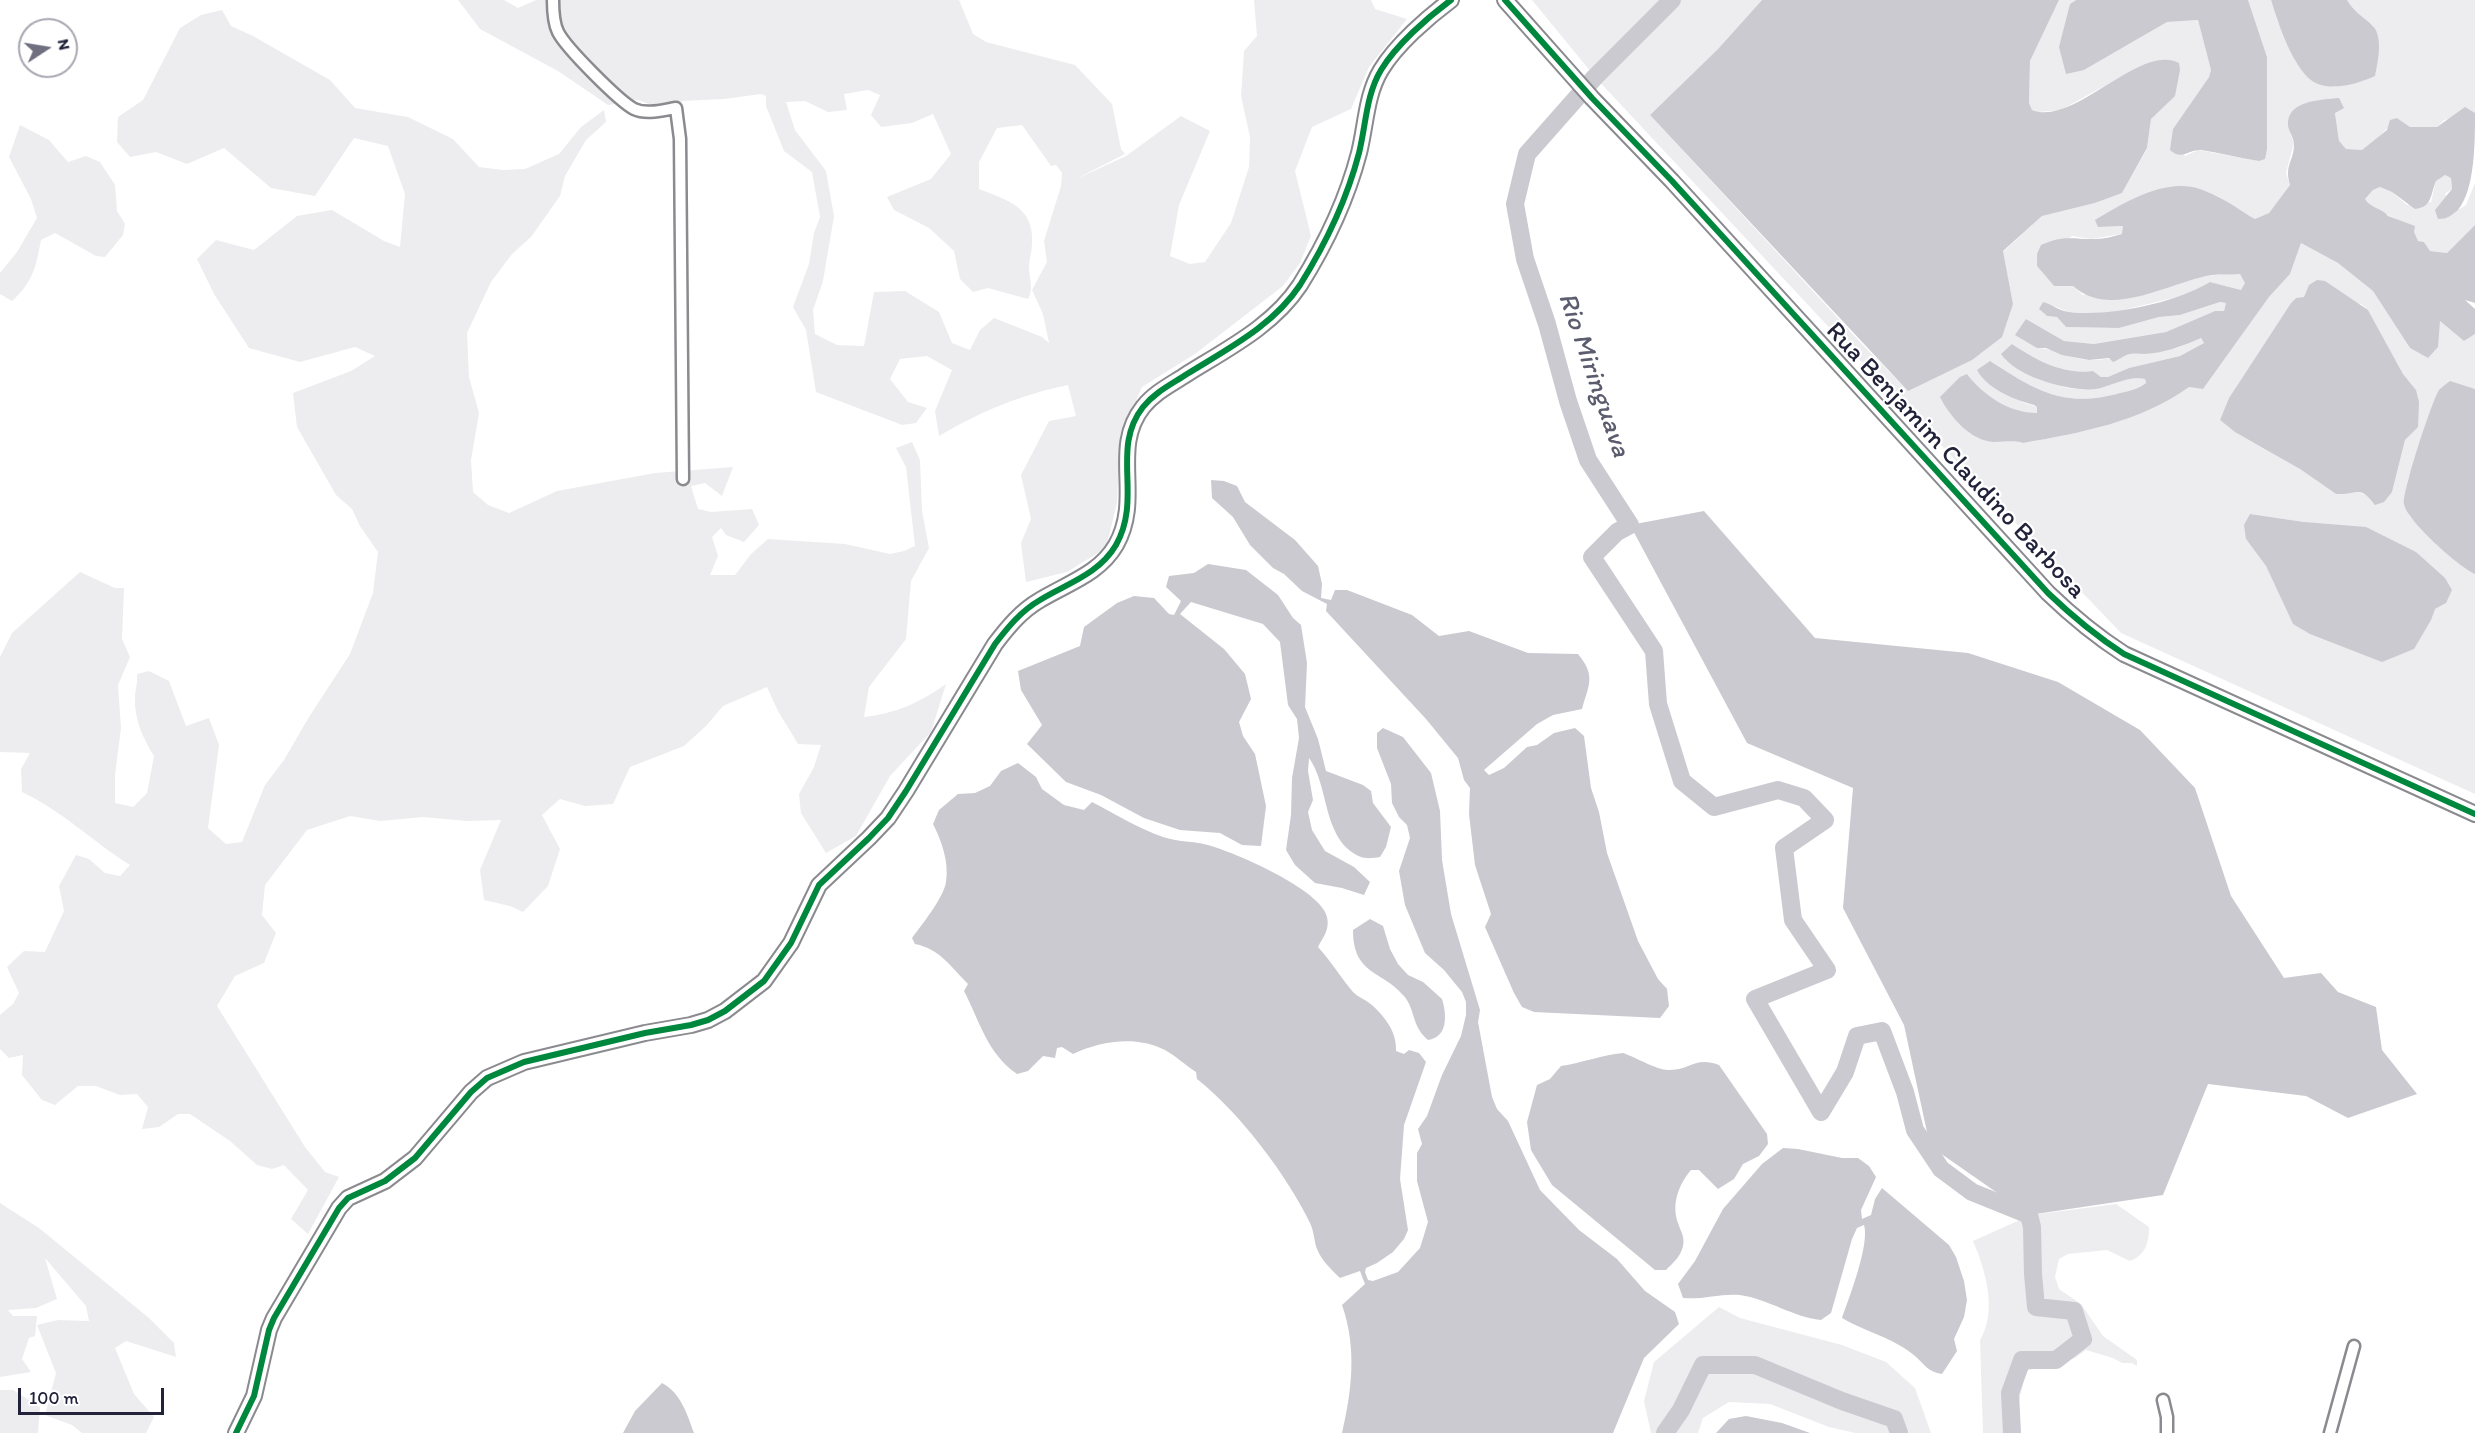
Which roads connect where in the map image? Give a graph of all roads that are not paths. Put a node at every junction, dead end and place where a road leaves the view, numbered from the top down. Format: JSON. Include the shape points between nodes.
{"nodes":[{"id":1,"x":553,"y":0,"type":"edge"},
{"id":2,"x":1452,"y":0,"type":"edge"},
{"id":3,"x":1505,"y":0,"type":"edge"},
{"id":4,"x":683,"y":479,"type":"dead end"},
{"id":5,"x":2475,"y":814,"type":"edge"},
{"id":6,"x":2354,"y":1346,"type":"dead end"},
{"id":7,"x":2163,"y":1400,"type":"dead end"},
{"id":8,"x":236,"y":1433,"type":"edge"},
{"id":9,"x":2167,"y":1433,"type":"edge"},
{"id":10,"x":2330,"y":1433,"type":"edge"}],
"edges":[{"from":1,"to":4,"type":"street","via":[[558,32],[564,42],[618,95],[634,109],[646,112],[676,108],[680,139]]},
{"from":2,"to":8,"type":"street","via":[[1420,27],[1382,69],[1373,87],[1359,152],[1340,207],[1288,301],[1251,335],[1161,390],[1144,405],[1128,437],[1128,514],[1115,547],[1089,574],[1040,600],[1009,626],[888,818],[819,885],[791,943],[771,972],[741,1000],[708,1020],[524,1062],[487,1078],[416,1158],[385,1181],[348,1198],[339,1208],[268,1329],[257,1388]]},
{"from":3,"to":5,"type":"street","name":"Rua Benjamim Claudino Barbosa","via":[[2073,617],[2124,654]]},
{"from":6,"to":10,"type":"street"},
{"from":7,"to":9,"type":"street"}]}
